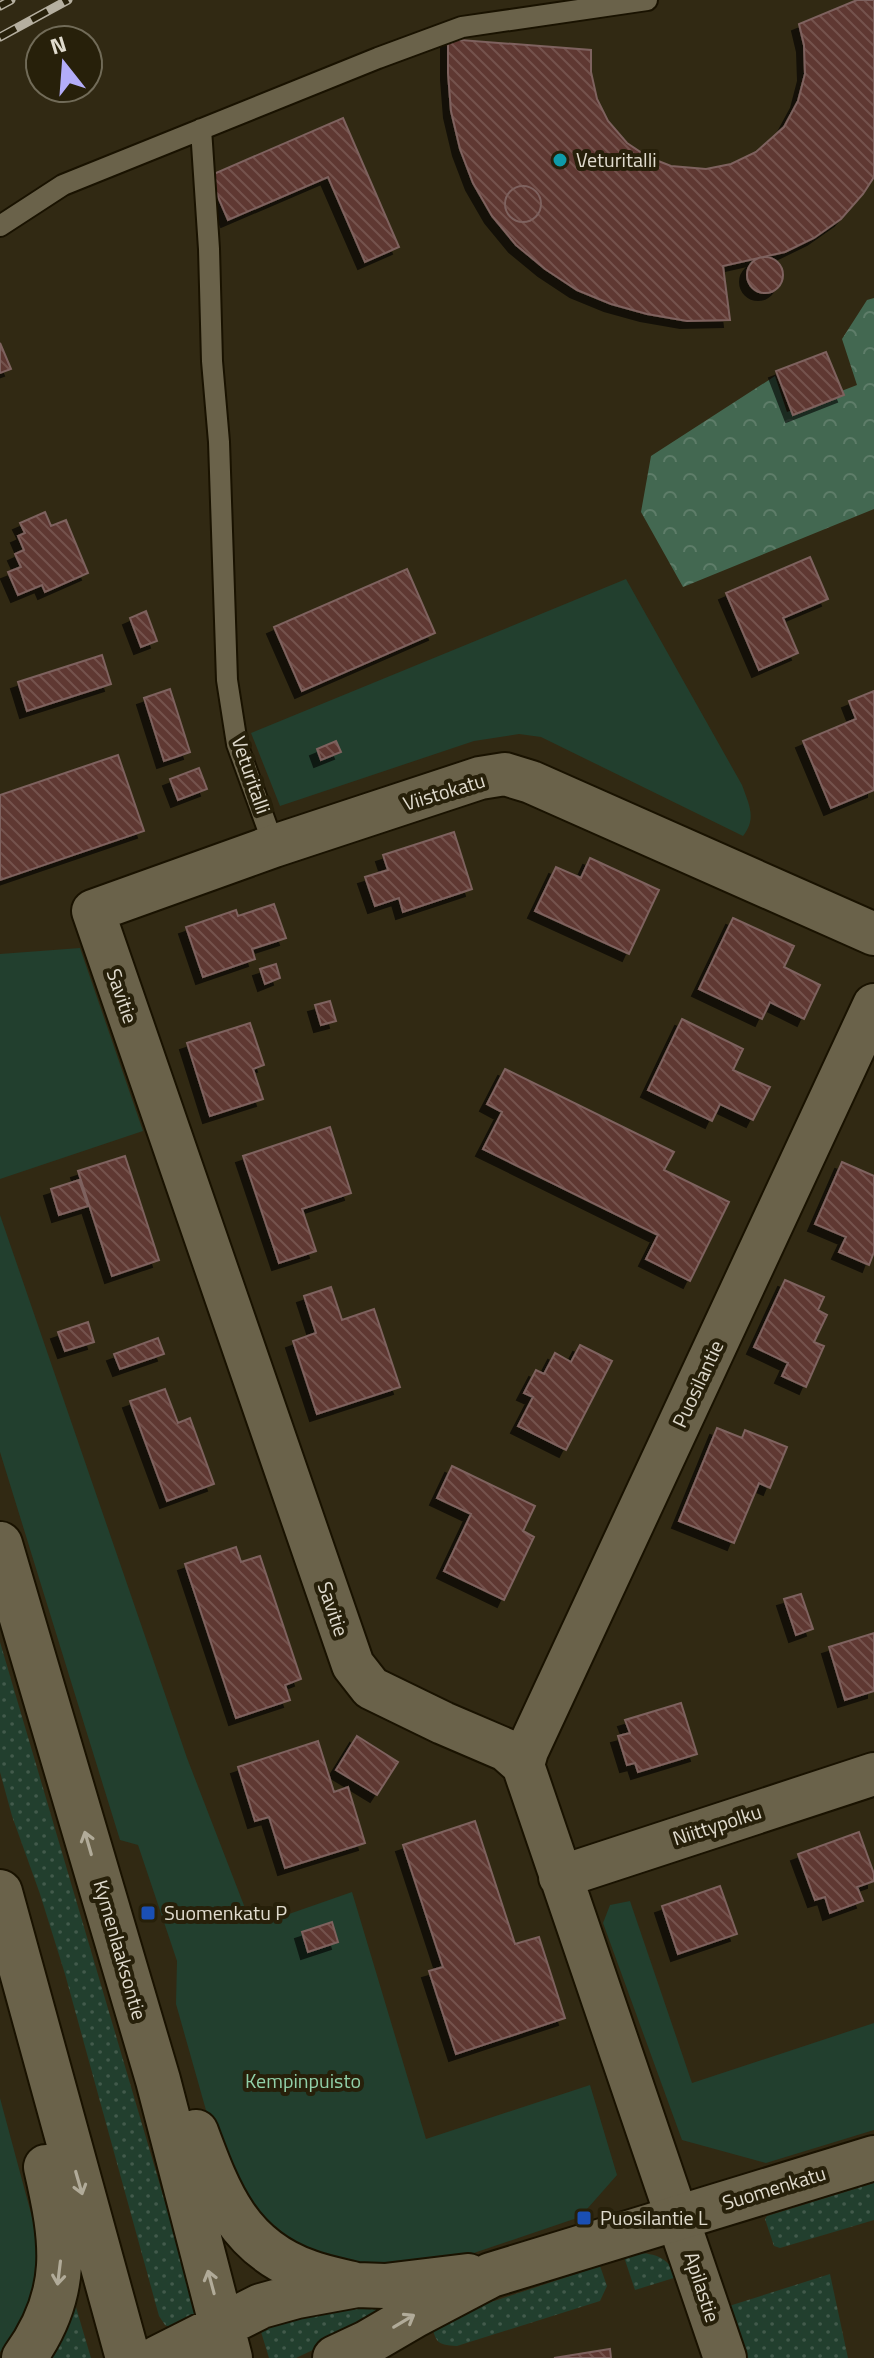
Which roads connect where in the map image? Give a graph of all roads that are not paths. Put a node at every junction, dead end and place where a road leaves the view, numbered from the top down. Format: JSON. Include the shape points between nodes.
{"nodes":[{"id":1,"x":647,"y":0,"type":"edge"},
{"id":2,"x":201,"y":129,"type":"junction"},
{"id":3,"x":0,"y":226,"type":"edge"},
{"id":4,"x":274,"y":846,"type":"junction"},
{"id":5,"x":93,"y":911,"type":"joint"},
{"id":6,"x":874,"y":934,"type":"edge"},
{"id":7,"x":874,"y":1005,"type":"edge"},
{"id":8,"x":0,"y":1544,"type":"edge"},
{"id":9,"x":523,"y":1765,"type":"junction"},
{"id":10,"x":874,"y":1774,"type":"edge"},
{"id":11,"x":560,"y":1877,"type":"junction"},
{"id":12,"x":0,"y":1892,"type":"edge"},
{"id":13,"x":0,"y":1978,"type":"edge"},
{"id":14,"x":134,"y":1998,"type":"junction"},
{"id":15,"x":874,"y":2158,"type":"edge"},
{"id":16,"x":677,"y":2217,"type":"junction"},
{"id":17,"x":491,"y":2275,"type":"junction"},
{"id":18,"x":357,"y":2285,"type":"junction"},
{"id":19,"x":226,"y":2342,"type":"edge"},
{"id":20,"x":353,"y":2353,"type":"edge"},
{"id":21,"x":24,"y":2358,"type":"edge"},
{"id":22,"x":128,"y":2358,"type":"edge"},
{"id":23,"x":158,"y":2358,"type":"edge"},
{"id":24,"x":725,"y":2358,"type":"edge"}],
"edges":[{"from":1,"to":2,"type":"lane","via":[[462,27]]},
{"from":2,"to":3,"type":"lane","via":[[63,185]]},
{"from":2,"to":4,"type":"lane","name":"Veturitalli","via":[[227,680],[237,744]]},
{"from":4,"to":5,"type":"street","name":"Viistokatu"},
{"from":4,"to":6,"type":"street","name":"Viistokatu","via":[[505,774]]},
{"from":5,"to":9,"type":"street","name":"Savitie","via":[[353,1665],[371,1688],[506,1750]]},
{"from":7,"to":9,"type":"street","name":"Puosilantie"},
{"from":14,"to":8,"type":"main road","name":"Kymenlaaksontie","one_way":true},
{"from":9,"to":11,"type":"street"},
{"from":10,"to":11,"type":"street","name":"Niittypolku"},
{"from":11,"to":16,"type":"street"},
{"from":12,"to":22,"type":"main road","one_way":true},
{"from":13,"to":21,"type":"main road","one_way":true,"via":[[58,2218],[60,2274],[47,2319]]},
{"from":14,"to":18,"type":"main road","via":[[172,2068],[228,2208],[244,2230],[283,2261]]},
{"from":19,"to":14,"type":"main road","name":"Kymenlaaksontie","one_way":true},
{"from":15,"to":16,"type":"main road","name":"Suomenkatu"},
{"from":16,"to":17,"type":"main road","name":"Suomenkatu"},
{"from":16,"to":24,"type":"street","name":"Apilastie"},
{"from":17,"to":18,"type":"main road","name":"Suomenkatu"},
{"from":20,"to":17,"type":"main road","name":"Suomenkatu","one_way":true},
{"from":18,"to":19,"type":"main road","name":"Suomenkatu","via":[[261,2306]]},
{"from":19,"to":23,"type":"main road","name":"Suomenkatu"}]}
